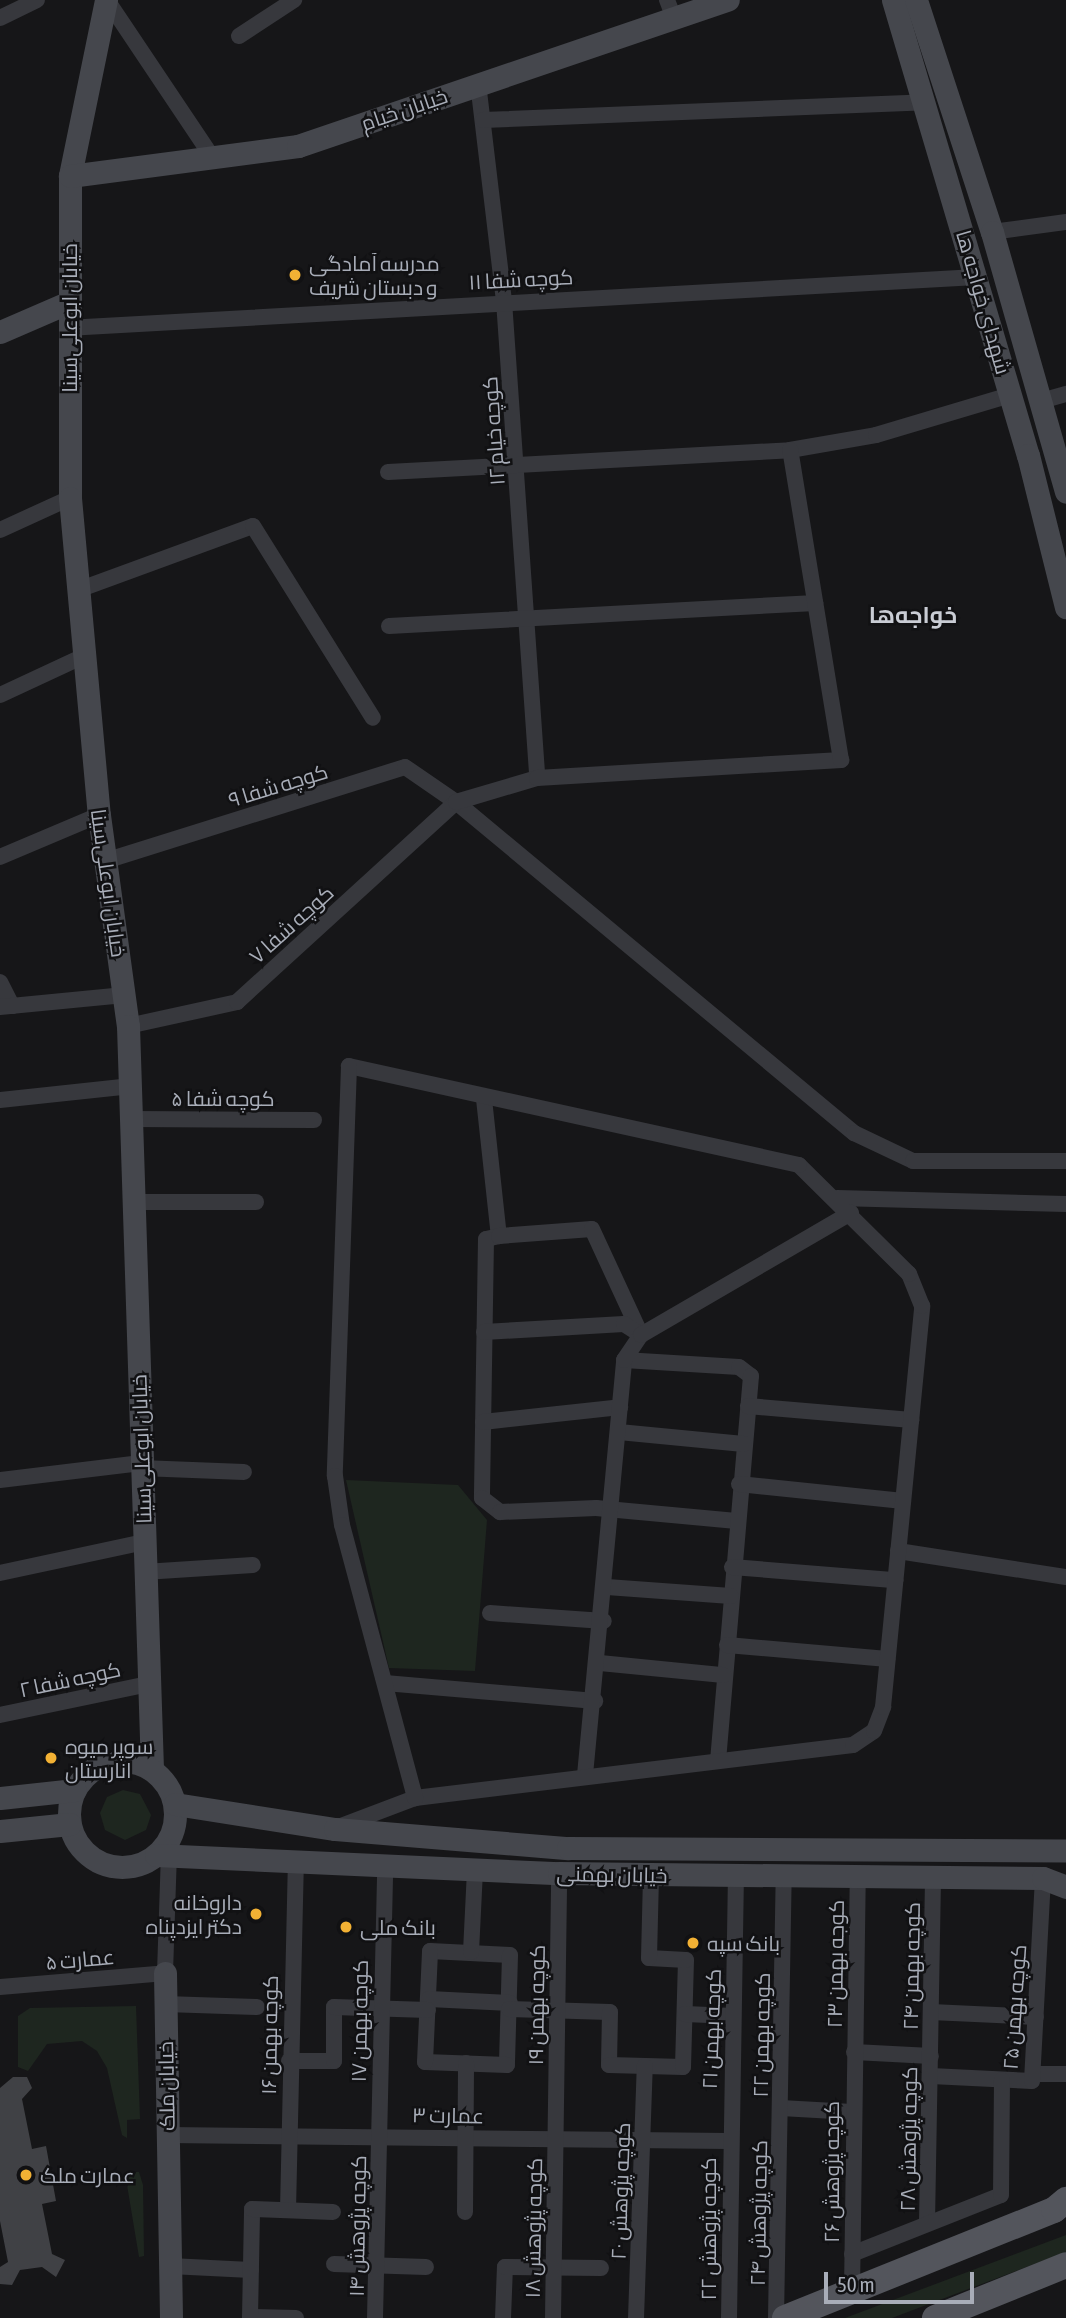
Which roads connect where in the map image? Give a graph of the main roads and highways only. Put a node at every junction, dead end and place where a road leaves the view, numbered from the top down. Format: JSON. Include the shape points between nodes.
{"nodes":[{"id":1,"x":1062,"y":2207,"type":"edge"},
{"id":2,"x":1066,"y":2265,"type":"edge"},
{"id":3,"x":785,"y":2318,"type":"edge"},
{"id":4,"x":935,"y":2318,"type":"edge"}],
"edges":[{"from":1,"to":3,"type":"main road"},
{"from":2,"to":4,"type":"main road"}]}
